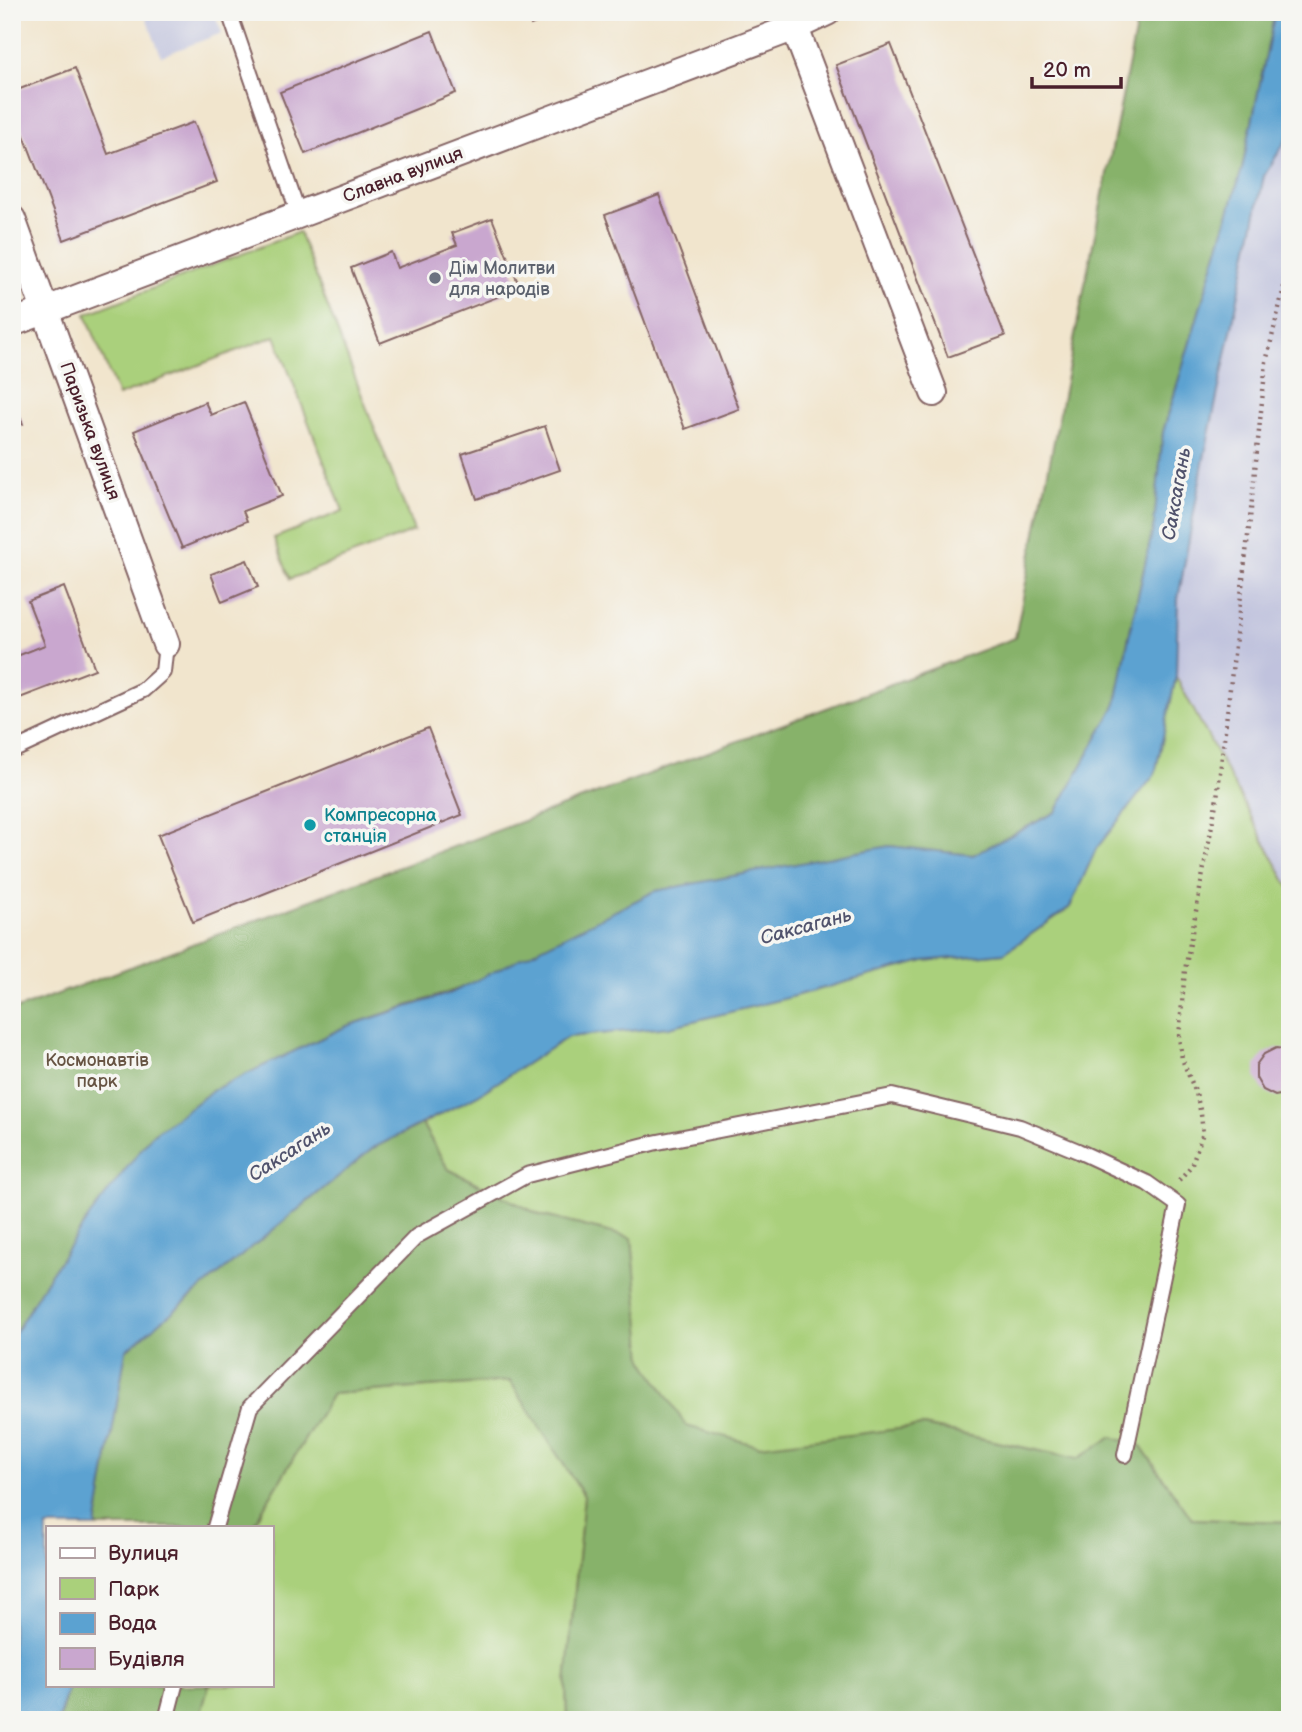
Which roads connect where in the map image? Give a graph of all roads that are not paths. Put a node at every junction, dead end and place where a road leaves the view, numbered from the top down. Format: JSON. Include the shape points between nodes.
{"nodes":[{"id":1,"x":229,"y":12,"type":"edge"},
{"id":2,"x":827,"y":12,"type":"edge"},
{"id":3,"x":792,"y":20,"type":"edge"},
{"id":4,"x":299,"y":215,"type":"junction"},
{"id":5,"x":12,"y":219,"type":"edge"},
{"id":6,"x":46,"y":310,"type":"junction"},
{"id":7,"x":12,"y":323,"type":"edge"},
{"id":8,"x":934,"y":393,"type":"dead end"},
{"id":9,"x":166,"y":644,"type":"joint"},
{"id":10,"x":12,"y":751,"type":"edge"},
{"id":11,"x":1125,"y":1455,"type":"dead end"},
{"id":12,"x":215,"y":1526,"type":"edge"},
{"id":13,"x":175,"y":1686,"type":"edge"},
{"id":14,"x":166,"y":1720,"type":"edge"}],
"edges":[{"from":1,"to":4,"type":"lane"},
{"from":2,"to":3,"type":"street","name":"Славна вулиця"},
{"from":3,"to":4,"type":"street","name":"Славна вулиця"},
{"from":3,"to":8,"type":"street"},
{"from":4,"to":6,"type":"street","name":"Славна вулиця"},
{"from":5,"to":6,"type":"street","name":"Паризька вулиця"},
{"from":6,"to":7,"type":"street","name":"Славна вулиця"},
{"from":6,"to":9,"type":"street","name":"Паризька вулиця"},
{"from":9,"to":10,"type":"lane","via":[[163,672],[143,690]]},
{"from":11,"to":12,"type":"lane","via":[[1178,1205],[1147,1183],[1020,1126],[891,1096],[653,1143],[527,1175],[417,1236],[250,1407]]},
{"from":13,"to":14,"type":"lane"}]}
